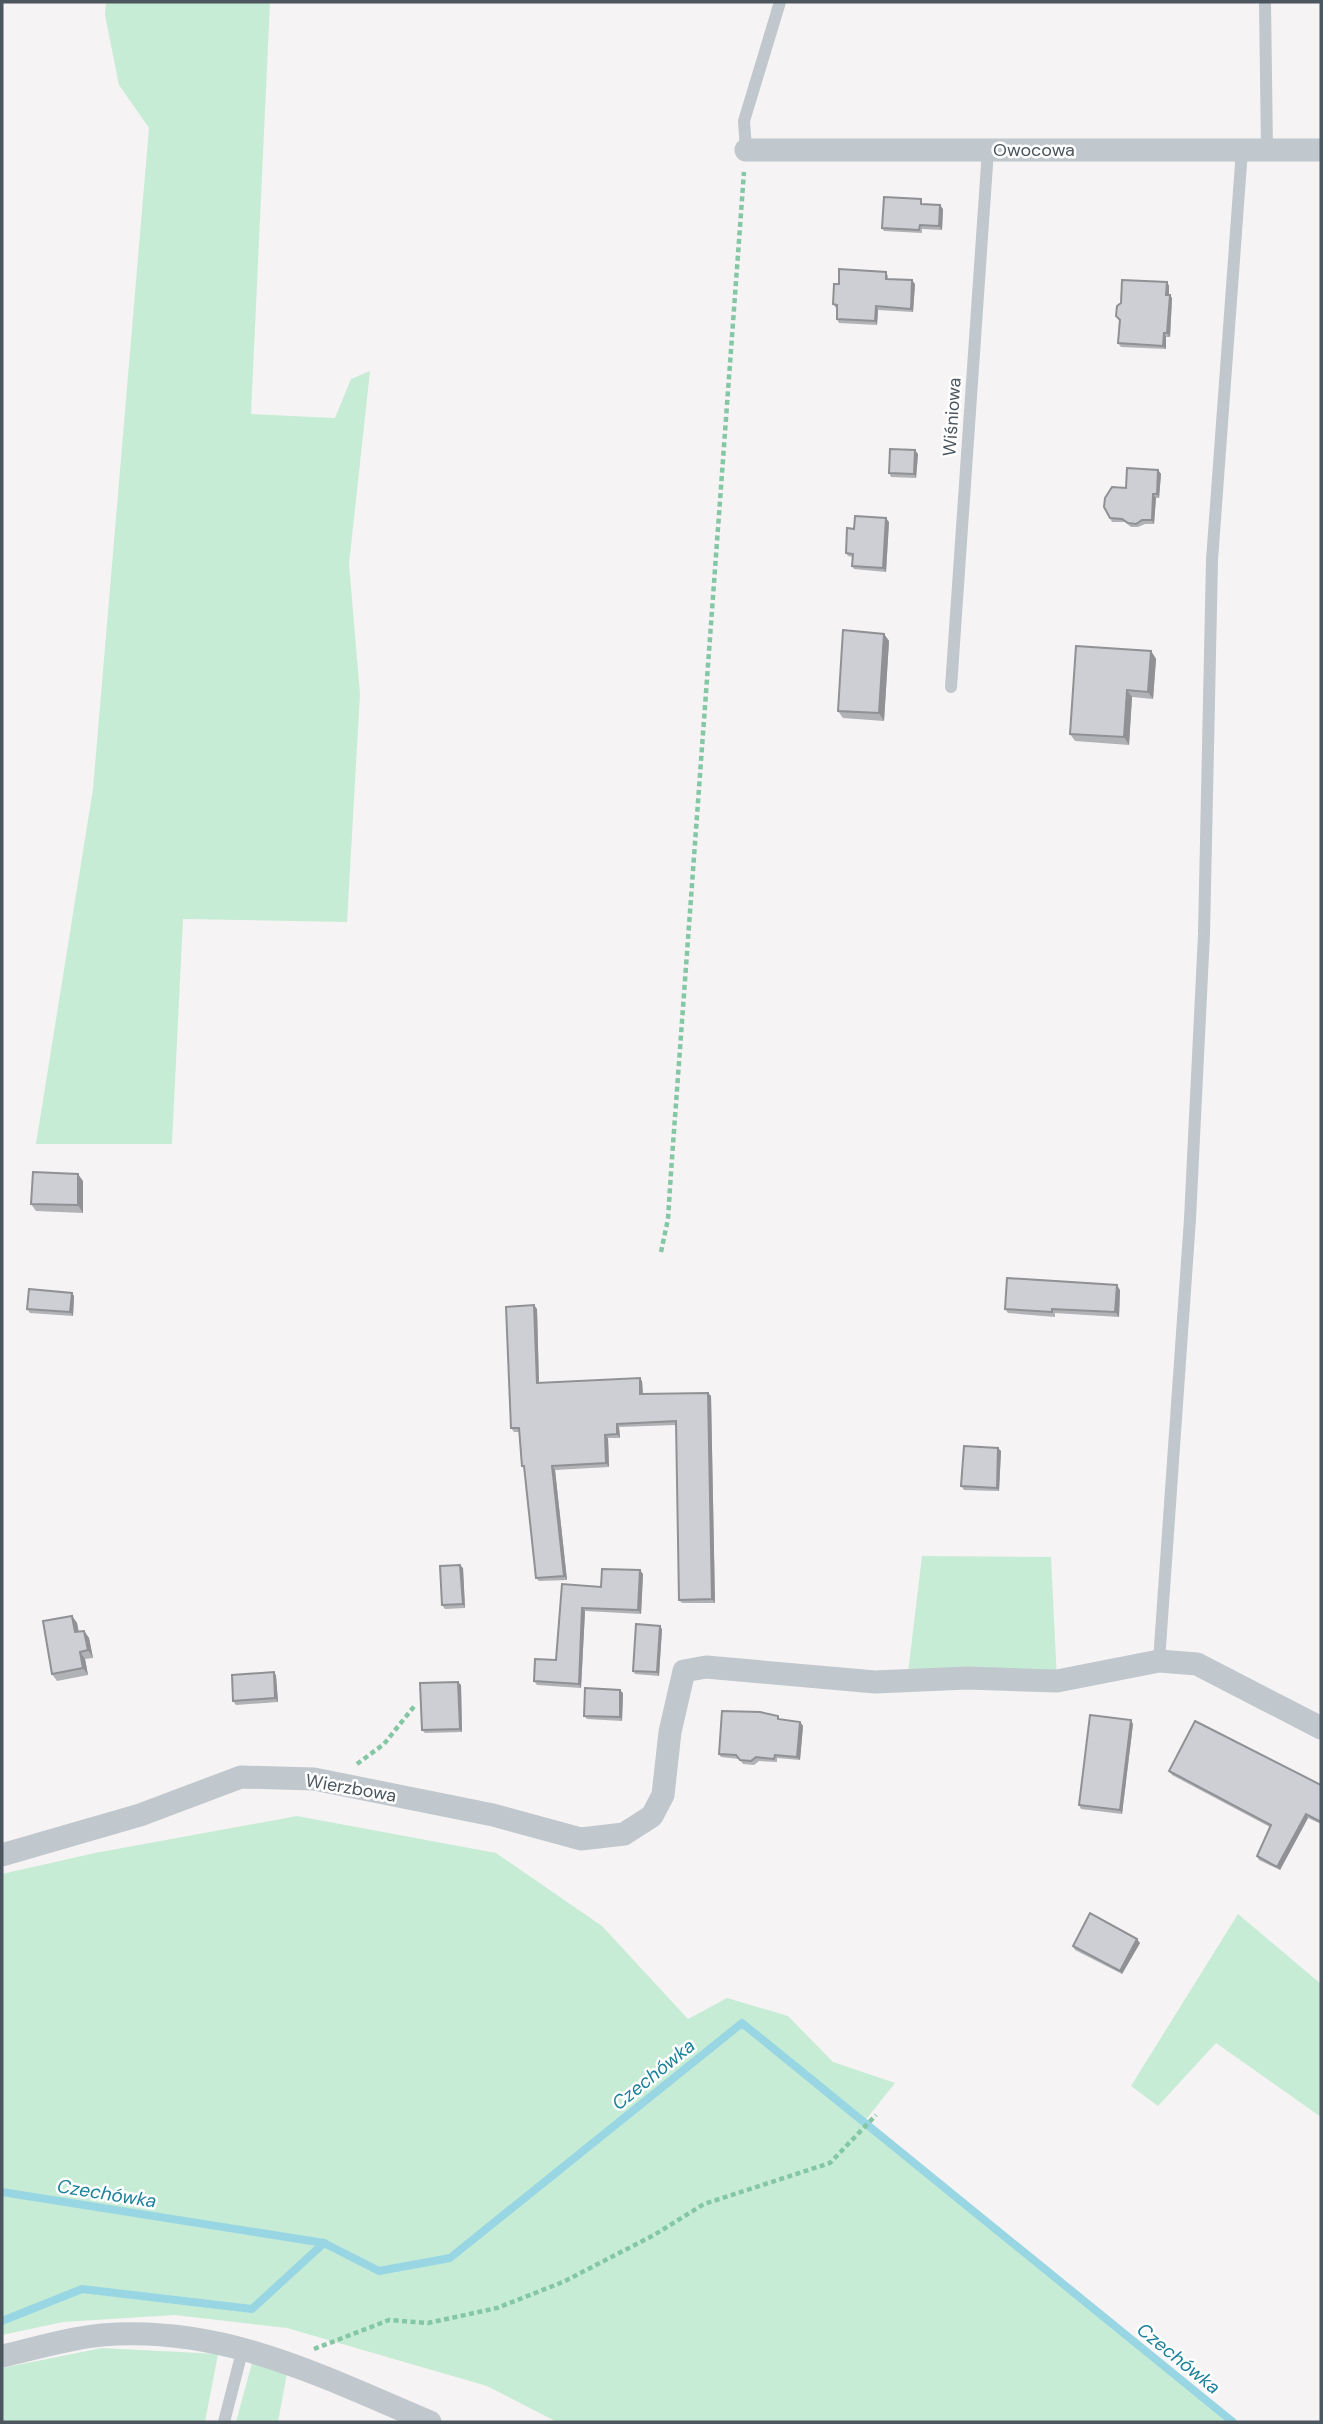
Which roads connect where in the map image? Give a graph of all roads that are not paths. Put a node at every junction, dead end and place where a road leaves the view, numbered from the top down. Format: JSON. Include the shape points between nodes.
{"nodes":[{"id":1,"x":780,"y":2,"type":"edge"},
{"id":2,"x":1265,"y":2,"type":"edge"},
{"id":3,"x":746,"y":149,"type":"joint"},
{"id":4,"x":988,"y":149,"type":"junction"},
{"id":5,"x":1267,"y":149,"type":"junction"},
{"id":6,"x":1321,"y":149,"type":"edge"},
{"id":7,"x":1242,"y":150,"type":"junction"},
{"id":8,"x":951,"y":687,"type":"dead end"},
{"id":9,"x":1159,"y":1661,"type":"junction"},
{"id":10,"x":1321,"y":1728,"type":"edge"},
{"id":11,"x":2,"y":1855,"type":"edge"},
{"id":12,"x":243,"y":2348,"type":"junction"},
{"id":13,"x":2,"y":2356,"type":"edge"},
{"id":14,"x":224,"y":2422,"type":"edge"},
{"id":15,"x":430,"y":2422,"type":"edge"}],
"edges":[{"from":1,"to":3,"type":"lane","via":[[744,121]]},
{"from":2,"to":5,"type":"lane"},
{"from":3,"to":4,"type":"street","name":"Owocowa"},
{"from":4,"to":7,"type":"street","name":"Owocowa"},
{"from":4,"to":8,"type":"lane","name":"Wiśniowa"},
{"from":5,"to":6,"type":"street","name":"Owocowa"},
{"from":5,"to":7,"type":"street","name":"Owocowa"},
{"from":7,"to":9,"type":"lane","via":[[1212,560],[1204,934],[1190,1219]]},
{"from":9,"to":10,"type":"street","via":[[1198,1664]]},
{"from":9,"to":11,"type":"street","name":"Wierzbowa","via":[[1057,1681],[875,1682],[706,1667],[684,1671],[670,1732],[663,1795],[652,1816],[624,1833],[581,1839],[493,1815],[314,1779],[241,1777],[140,1815]]},
{"from":12,"to":13,"type":"street","via":[[144,2333],[99,2335]]},
{"from":12,"to":14,"type":"lane"},
{"from":12,"to":15,"type":"street","via":[[284,2360]]}]}
